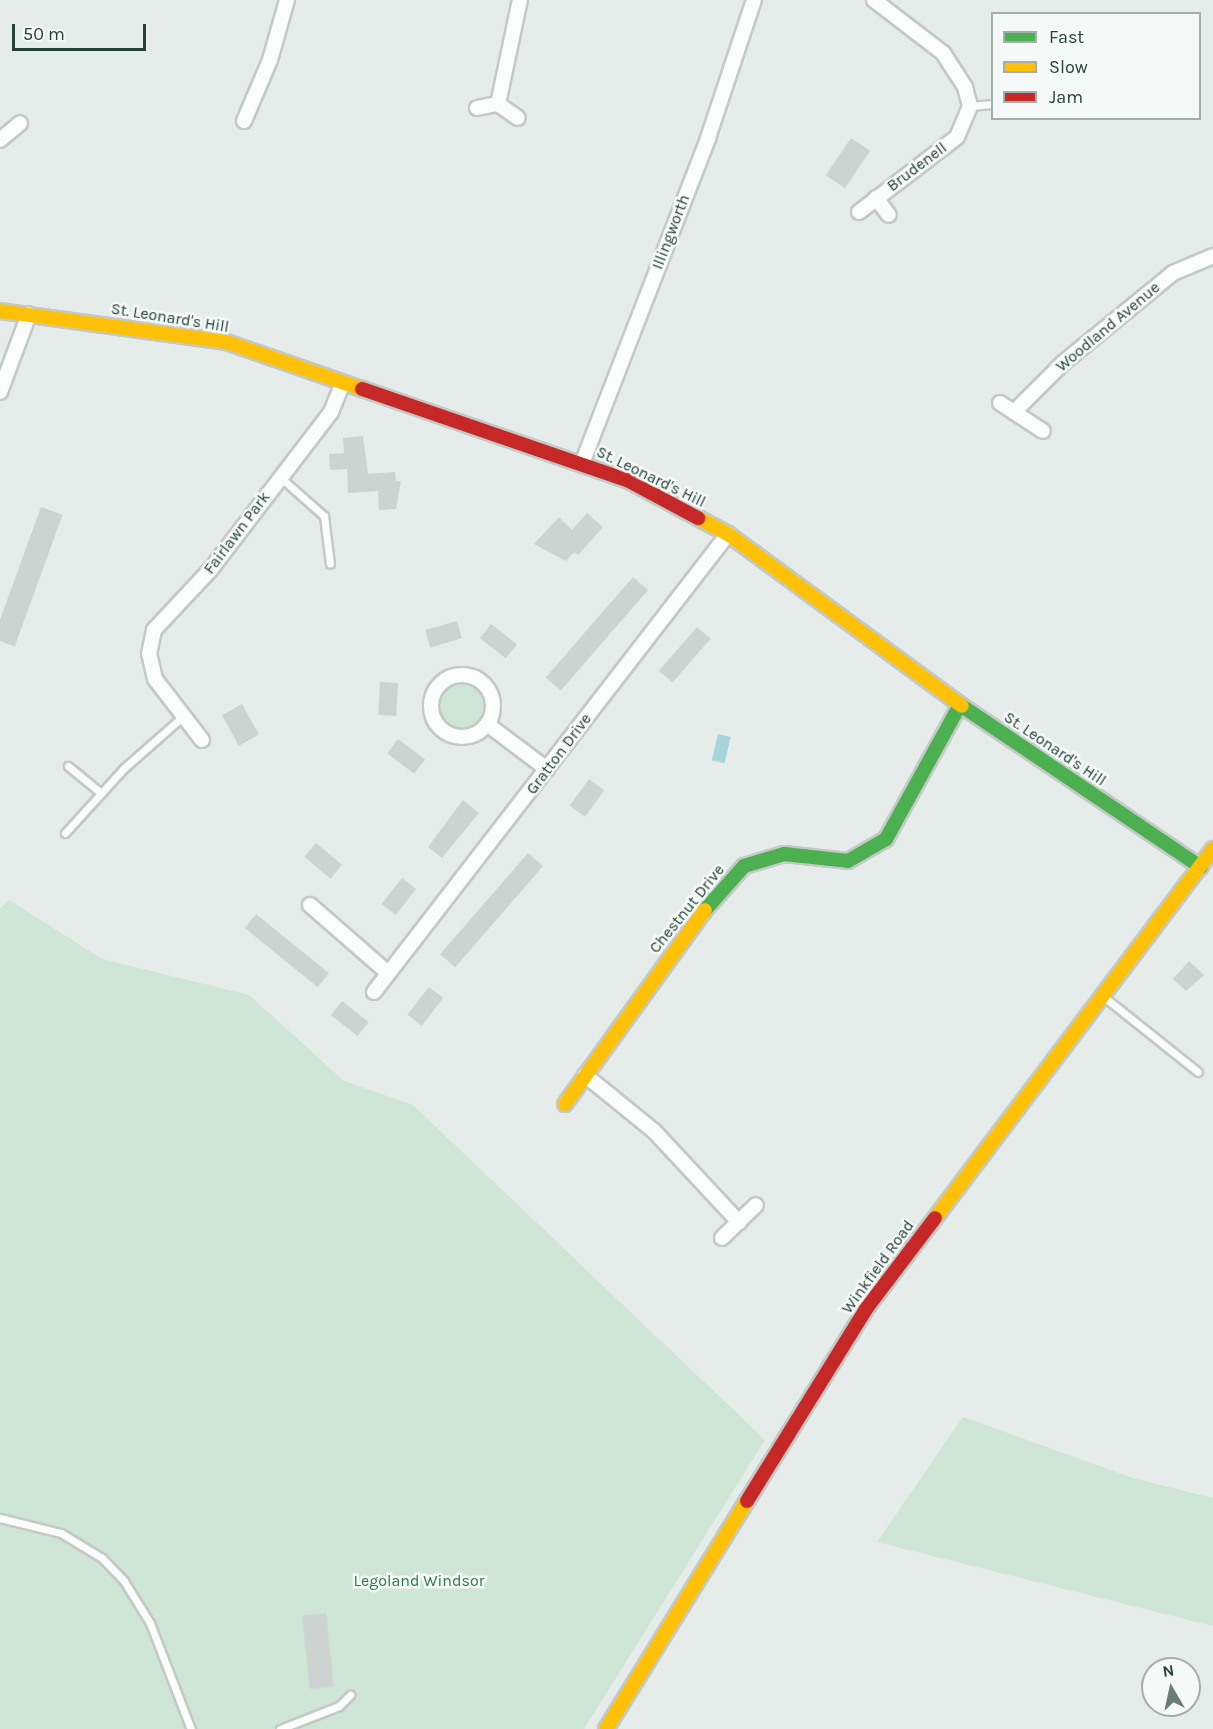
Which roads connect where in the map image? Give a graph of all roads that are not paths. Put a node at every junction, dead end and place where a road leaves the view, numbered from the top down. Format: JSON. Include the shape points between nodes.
{"nodes":[{"id":1,"x":287,"y":0,"type":"edge"},
{"id":2,"x":519,"y":0,"type":"edge"},
{"id":3,"x":754,"y":0,"type":"edge"},
{"id":4,"x":873,"y":0,"type":"edge"},
{"id":5,"x":498,"y":104,"type":"junction"},
{"id":6,"x":991,"y":104,"type":"edge"},
{"id":7,"x":970,"y":106,"type":"junction"},
{"id":8,"x":477,"y":108,"type":"dead end"},
{"id":9,"x":518,"y":118,"type":"dead end"},
{"id":10,"x":244,"y":121,"type":"dead end"},
{"id":11,"x":20,"y":123,"type":"dead end"},
{"id":12,"x":0,"y":140,"type":"edge"},
{"id":13,"x":876,"y":198,"type":"junction"},
{"id":14,"x":859,"y":212,"type":"dead end"},
{"id":15,"x":889,"y":215,"type":"dead end"},
{"id":16,"x":1213,"y":256,"type":"edge"},
{"id":17,"x":0,"y":311,"type":"edge"},
{"id":18,"x":29,"y":314,"type":"junction"},
{"id":19,"x":343,"y":383,"type":"junction"},
{"id":20,"x":0,"y":392,"type":"edge"},
{"id":21,"x":1000,"y":402,"type":"dead end"},
{"id":22,"x":1014,"y":412,"type":"junction"},
{"id":23,"x":1043,"y":432,"type":"dead end"},
{"id":24,"x":583,"y":461,"type":"junction"},
{"id":25,"x":280,"y":476,"type":"junction"},
{"id":26,"x":728,"y":534,"type":"junction"},
{"id":27,"x":330,"y":564,"type":"dead end"},
{"id":28,"x":960,"y":705,"type":"junction"},
{"id":29,"x":182,"y":717,"type":"junction"},
{"id":30,"x":487,"y":724,"type":"junction"},
{"id":31,"x":202,"y":740,"type":"dead end"},
{"id":32,"x":68,"y":766,"type":"dead end"},
{"id":33,"x":547,"y":769,"type":"junction"},
{"id":34,"x":101,"y":793,"type":"junction"},
{"id":35,"x":65,"y":833,"type":"dead end"},
{"id":36,"x":1213,"y":849,"type":"edge"},
{"id":37,"x":1201,"y":867,"type":"junction"},
{"id":38,"x":310,"y":905,"type":"dead end"},
{"id":39,"x":388,"y":973,"type":"junction"},
{"id":40,"x":374,"y":992,"type":"dead end"},
{"id":41,"x":1102,"y":996,"type":"junction"},
{"id":42,"x":1198,"y":1072,"type":"dead end"},
{"id":43,"x":585,"y":1075,"type":"junction"},
{"id":44,"x":565,"y":1104,"type":"dead end"},
{"id":45,"x":756,"y":1205,"type":"dead end"},
{"id":46,"x":739,"y":1222,"type":"junction"},
{"id":47,"x":722,"y":1238,"type":"dead end"},
{"id":48,"x":0,"y":1518,"type":"edge"},
{"id":49,"x":350,"y":1695,"type":"dead end"},
{"id":50,"x":191,"y":1729,"type":"edge"},
{"id":51,"x":280,"y":1729,"type":"edge"},
{"id":52,"x":606,"y":1729,"type":"edge"}],
"edges":[{"from":1,"to":10,"type":"street","via":[[270,60]]},
{"from":2,"to":5,"type":"street"},
{"from":3,"to":24,"type":"street","name":"Illingworth","via":[[708,138]]},
{"from":4,"to":7,"type":"street","via":[[943,53],[965,87]]},
{"from":5,"to":8,"type":"street"},
{"from":5,"to":9,"type":"street"},
{"from":6,"to":7,"type":"lane"},
{"from":7,"to":13,"type":"street","name":"Brudenell","via":[[957,137]]},
{"from":11,"to":12,"type":"street"},
{"from":13,"to":14,"type":"street","name":"Brudenell"},
{"from":13,"to":15,"type":"street","name":"Brudenell"},
{"from":16,"to":22,"type":"street","name":"Woodland Avenue","via":[[1173,273],[1063,363]]},
{"from":17,"to":18,"type":"street","name":"St. Leonard's Hill"},
{"from":18,"to":19,"type":"street","name":"St. Leonard's Hill","via":[[226,342]]},
{"from":18,"to":20,"type":"street"},
{"from":19,"to":24,"type":"street","name":"St. Leonard's Hill"},
{"from":19,"to":25,"type":"street","name":"Fairlawn Park","via":[[331,412]]},
{"from":21,"to":22,"type":"street"},
{"from":22,"to":23,"type":"street"},
{"from":24,"to":26,"type":"street","name":"St. Leonard's Hill"},
{"from":25,"to":27,"type":"lane","via":[[324,516]]},
{"from":25,"to":29,"type":"street","name":"Fairlawn Park","via":[[211,569],[154,630],[151,668]]},
{"from":26,"to":28,"type":"street","name":"St. Leonard's Hill"},
{"from":26,"to":33,"type":"street","name":"Gratton Drive"},
{"from":28,"to":37,"type":"street","name":"St. Leonard's Hill"},
{"from":28,"to":43,"type":"street","name":"Chestnut Drive","via":[[880,844],[848,861],[784,854],[744,866],[688,929]]},
{"from":29,"to":31,"type":"street","name":"Fairlawn Park"},
{"from":29,"to":34,"type":"lane"},
{"from":30,"to":30,"type":"street","via":[[470,736],[440,729],[431,711],[438,684],[459,675],[479,680],[491,696]]},
{"from":30,"to":33,"type":"street"},
{"from":32,"to":34,"type":"lane"},
{"from":33,"to":39,"type":"street","name":"Gratton Drive"},
{"from":34,"to":35,"type":"lane"},
{"from":36,"to":37,"type":"street","name":"Winkfield Road"},
{"from":37,"to":41,"type":"street","name":"Winkfield Road"},
{"from":38,"to":39,"type":"street"},
{"from":39,"to":40,"type":"street","name":"Gratton Drive"},
{"from":41,"to":42,"type":"lane"},
{"from":41,"to":52,"type":"street","name":"Winkfield Road","via":[[844,1341]]},
{"from":43,"to":44,"type":"street","name":"Chestnut Drive"},
{"from":43,"to":46,"type":"street","via":[[654,1131]]},
{"from":45,"to":46,"type":"street"},
{"from":46,"to":47,"type":"street"},
{"from":48,"to":50,"type":"lane","via":[[61,1533],[102,1558],[124,1581],[150,1623]]},
{"from":49,"to":51,"type":"lane","via":[[339,1706]]}]}
